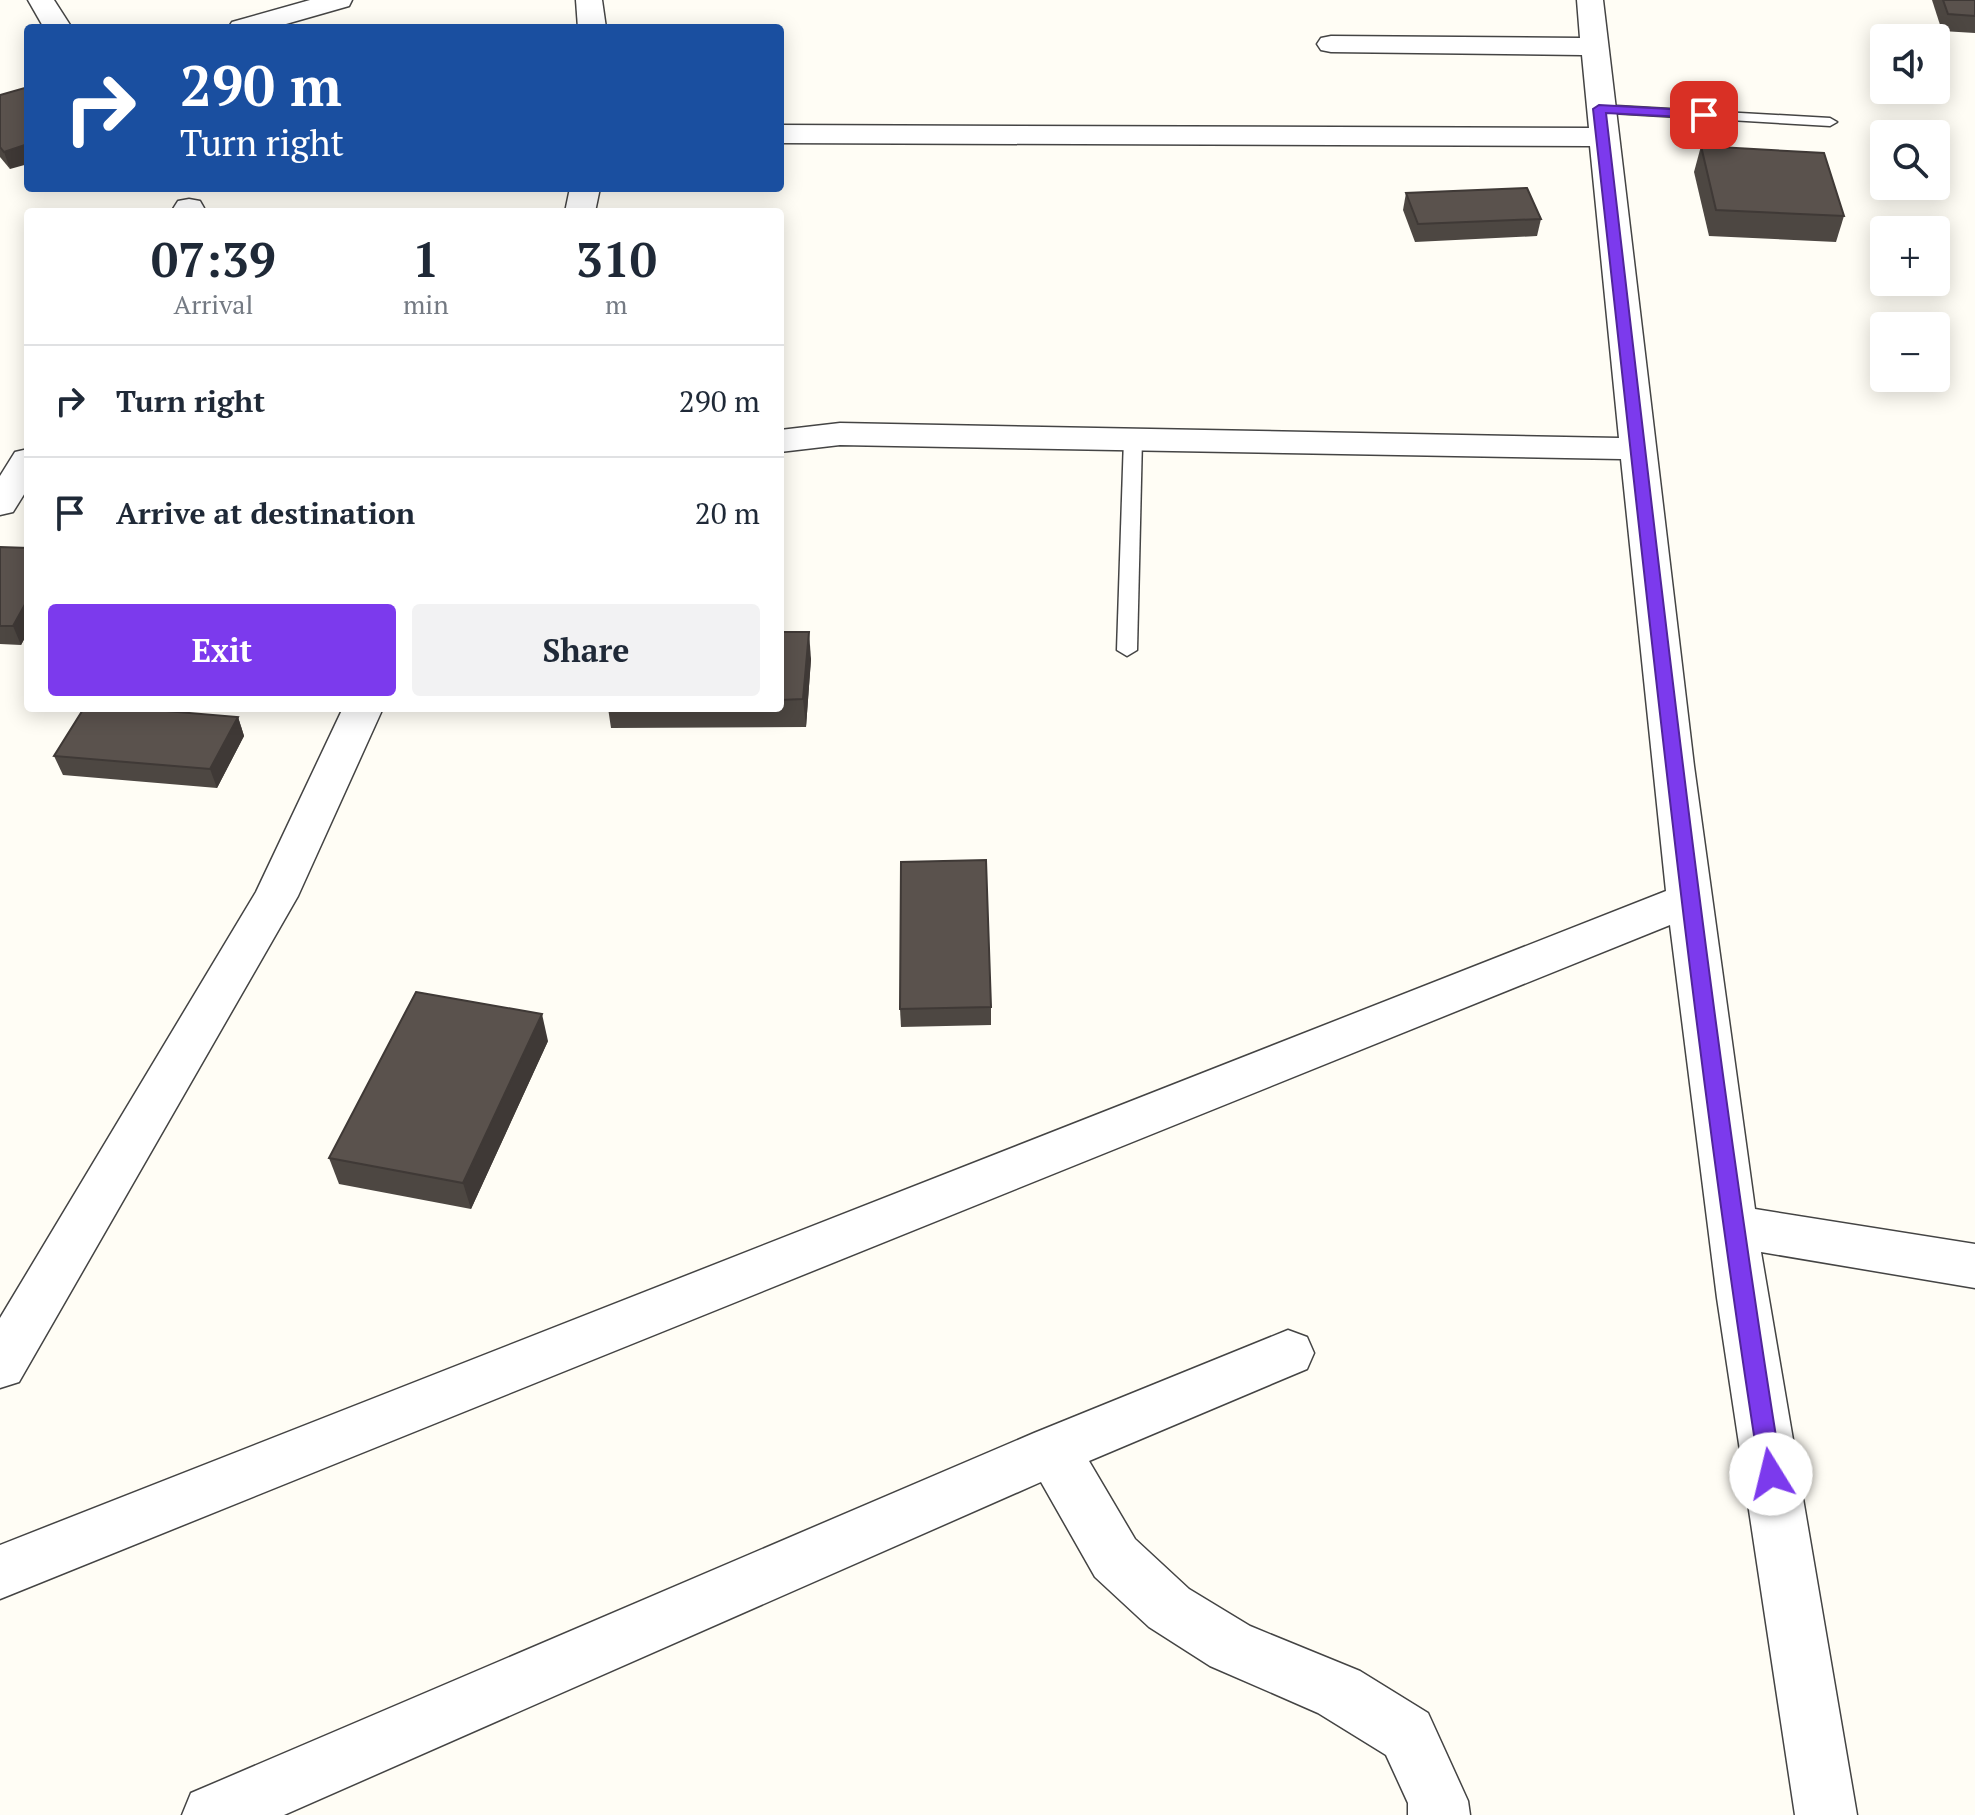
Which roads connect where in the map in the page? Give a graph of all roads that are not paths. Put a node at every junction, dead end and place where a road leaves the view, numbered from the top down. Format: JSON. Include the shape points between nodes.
{"nodes":[{"id":1,"x":41,"y":0,"type":"edge"},
{"id":2,"x":339,"y":0,"type":"edge"},
{"id":3,"x":589,"y":0,"type":"edge"},
{"id":4,"x":1590,"y":0,"type":"edge"},
{"id":5,"x":56,"y":24,"type":"edge"},
{"id":6,"x":256,"y":24,"type":"edge"},
{"id":7,"x":592,"y":24,"type":"edge"},
{"id":8,"x":1331,"y":44,"type":"dead end"},
{"id":9,"x":1595,"y":47,"type":"junction"},
{"id":10,"x":1830,"y":122,"type":"dead end"},
{"id":11,"x":1601,"y":123,"type":"junction"},
{"id":12,"x":784,"y":134,"type":"edge"},
{"id":13,"x":1133,"y":438,"type":"junction"},
{"id":14,"x":784,"y":441,"type":"edge"},
{"id":15,"x":1638,"y":449,"type":"junction"},
{"id":16,"x":24,"y":466,"type":"edge"},
{"id":17,"x":0,"y":504,"type":"edge"},
{"id":18,"x":0,"y":523,"type":"edge"},
{"id":19,"x":24,"y":524,"type":"edge"},
{"id":20,"x":1127,"y":650,"type":"dead end"},
{"id":21,"x":361,"y":712,"type":"edge"},
{"id":22,"x":1690,"y":899,"type":"junction"},
{"id":23,"x":1732,"y":1226,"type":"junction"},
{"id":24,"x":1975,"y":1266,"type":"edge"},
{"id":25,"x":1288,"y":1353,"type":"dead end"},
{"id":26,"x":0,"y":1365,"type":"edge"},
{"id":27,"x":1053,"y":1451,"type":"junction"},
{"id":28,"x":0,"y":1572,"type":"edge"},
{"id":29,"x":213,"y":1815,"type":"edge"},
{"id":30,"x":1439,"y":1815,"type":"edge"},
{"id":31,"x":1826,"y":1815,"type":"edge"}],
"edges":[{"from":1,"to":5,"type":"street"},
{"from":2,"to":6,"type":"street"},
{"from":3,"to":7,"type":"street"},
{"from":4,"to":9,"type":"street"},
{"from":8,"to":9,"type":"street"},
{"from":9,"to":11,"type":"street"},
{"from":10,"to":11,"type":"lane"},
{"from":11,"to":12,"type":"street"},
{"from":11,"to":15,"type":"street"},
{"from":13,"to":14,"type":"street","via":[[840,434]]},
{"from":13,"to":15,"type":"street"},
{"from":13,"to":20,"type":"lane"},
{"from":15,"to":22,"type":"street"},
{"from":16,"to":17,"type":"street"},
{"from":18,"to":19,"type":"street"},
{"from":21,"to":26,"type":"street","via":[[276,896]]},
{"from":22,"to":23,"type":"street"},
{"from":22,"to":28,"type":"street"},
{"from":23,"to":24,"type":"street"},
{"from":23,"to":31,"type":"street"},
{"from":25,"to":27,"type":"street"},
{"from":27,"to":29,"type":"street"},
{"from":27,"to":30,"type":"street","via":[[1115,1558],[1169,1608],[1230,1646],[1339,1692],[1407,1734],[1438,1801]]}]}
